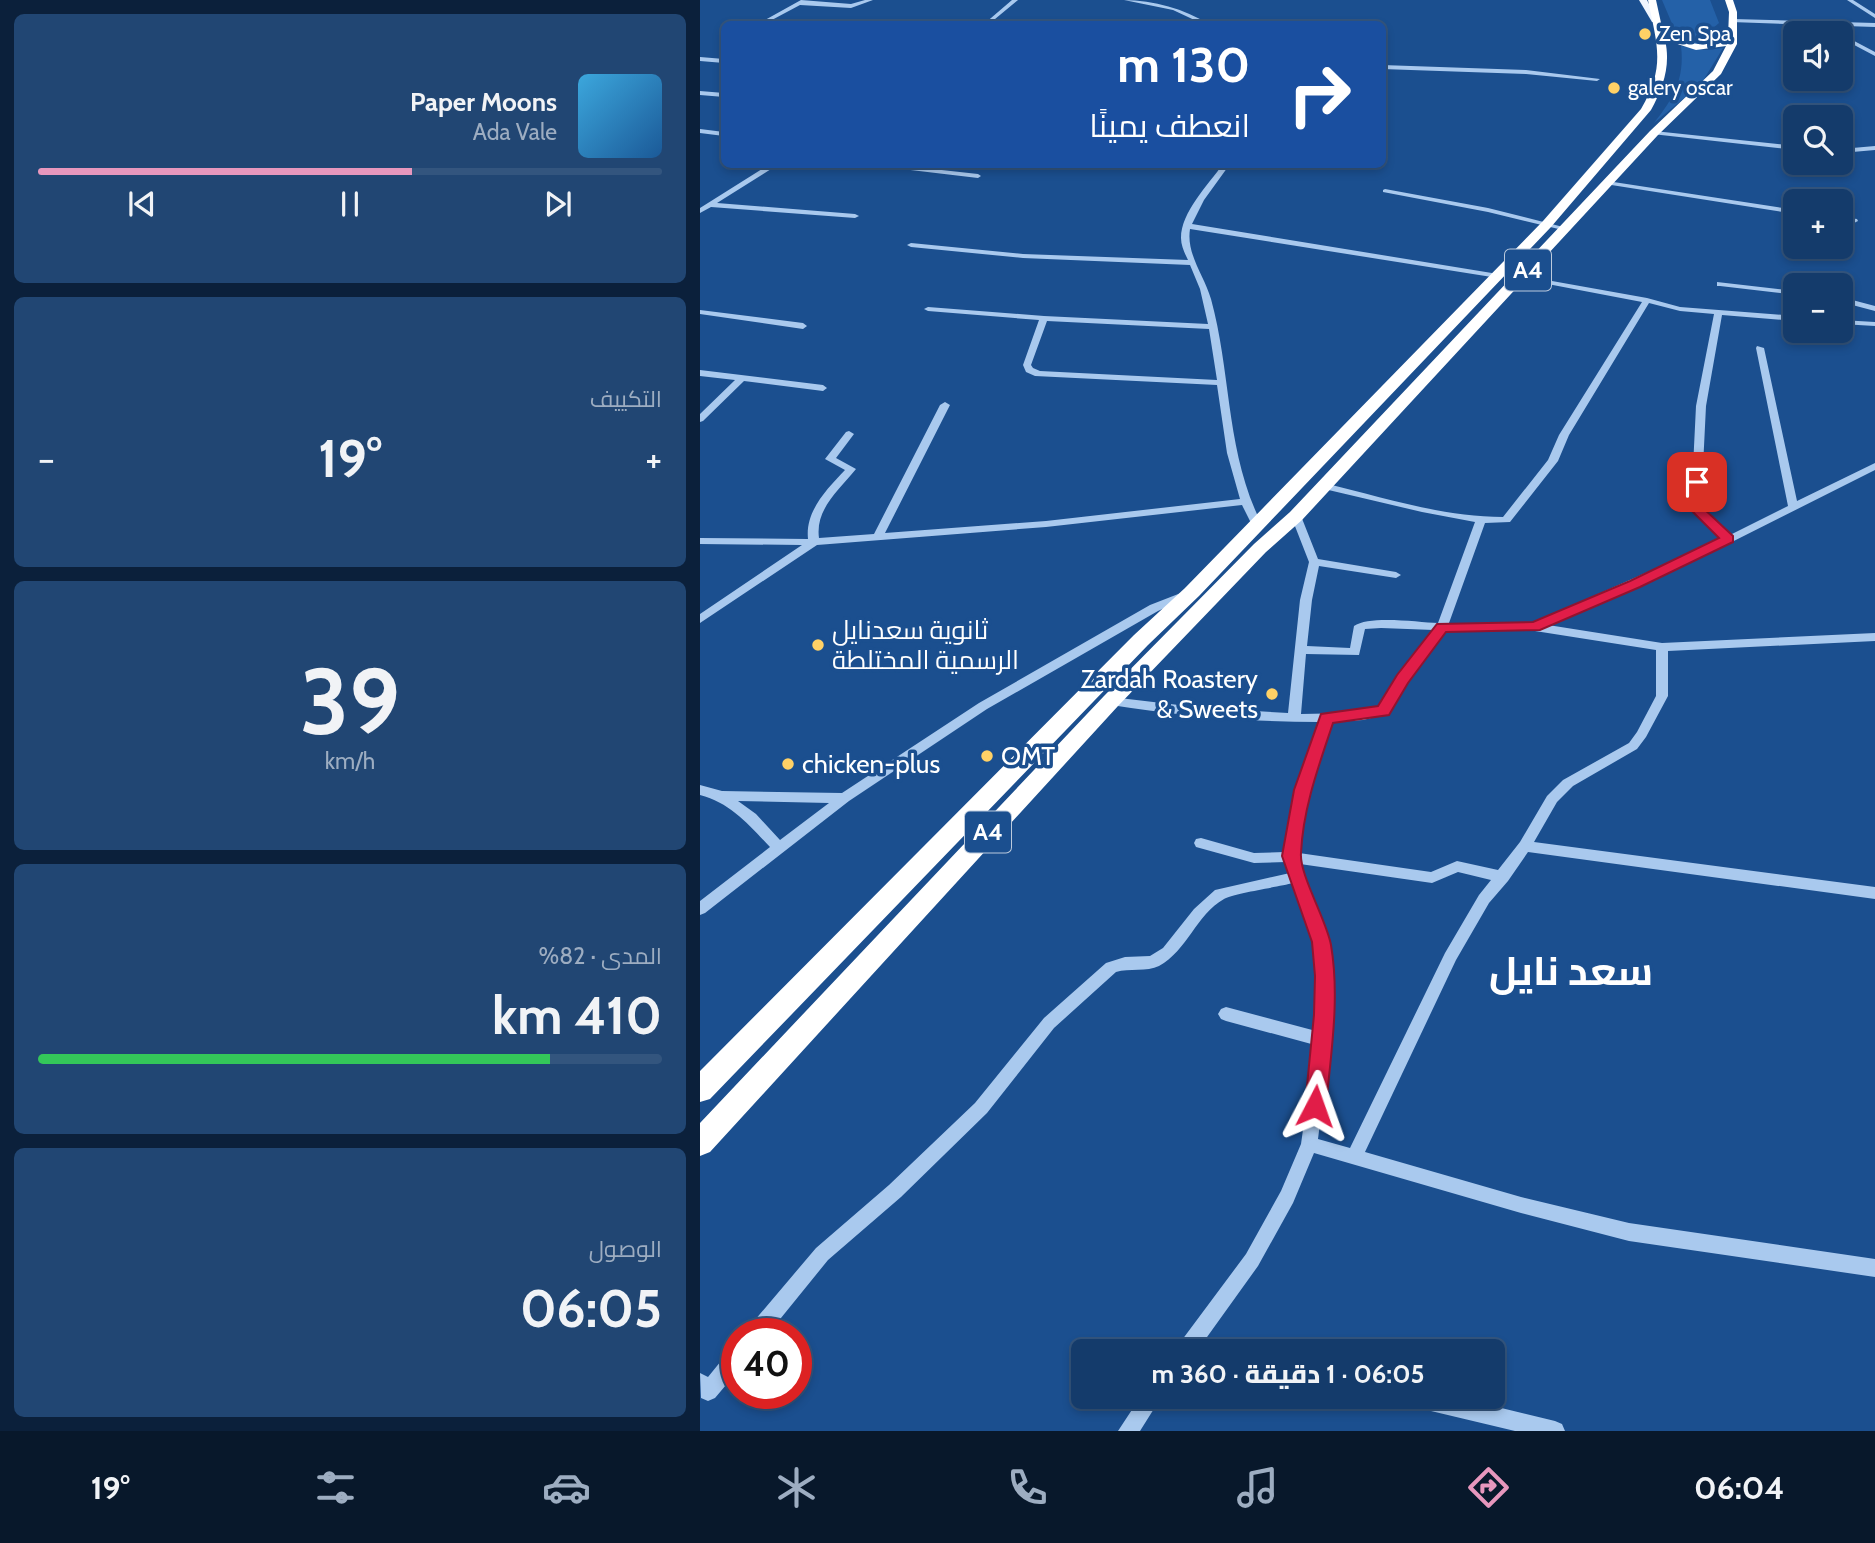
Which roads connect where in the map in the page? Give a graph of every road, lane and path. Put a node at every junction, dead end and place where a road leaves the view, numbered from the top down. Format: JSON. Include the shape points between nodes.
{"nodes":[{"id":1,"x":870,"y":0,"type":"edge"},
{"id":2,"x":1015,"y":0,"type":"edge"},
{"id":3,"x":1129,"y":0,"type":"edge"},
{"id":4,"x":1643,"y":0,"type":"edge"},
{"id":5,"x":1652,"y":0,"type":"edge"},
{"id":6,"x":1722,"y":0,"type":"edge"},
{"id":7,"x":1850,"y":0,"type":"edge"},
{"id":8,"x":802,"y":2,"type":"edge"},
{"id":9,"x":1732,"y":11,"type":"edge"},
{"id":10,"x":1875,"y":16,"type":"edge"},
{"id":11,"x":768,"y":20,"type":"dead end"},
{"id":12,"x":990,"y":21,"type":"edge"},
{"id":13,"x":1200,"y":21,"type":"edge"},
{"id":14,"x":1800,"y":21,"type":"edge"},
{"id":15,"x":1853,"y":24,"type":"edge"},
{"id":16,"x":1875,"y":24,"type":"edge"},
{"id":17,"x":1658,"y":27,"type":"junction"},
{"id":18,"x":1732,"y":38,"type":"junction"},
{"id":19,"x":1853,"y":42,"type":"edge"},
{"id":20,"x":1875,"y":54,"type":"edge"},
{"id":21,"x":700,"y":59,"type":"edge"},
{"id":22,"x":721,"y":61,"type":"edge"},
{"id":23,"x":1386,"y":67,"type":"edge"},
{"id":24,"x":1597,"y":79,"type":"dead end"},
{"id":25,"x":700,"y":93,"type":"edge"},
{"id":26,"x":721,"y":95,"type":"edge"},
{"id":27,"x":700,"y":131,"type":"edge"},
{"id":28,"x":1654,"y":133,"type":"junction"},
{"id":29,"x":721,"y":134,"type":"edge"},
{"id":30,"x":1783,"y":147,"type":"edge"},
{"id":31,"x":1875,"y":148,"type":"edge"},
{"id":32,"x":1853,"y":150,"type":"edge"},
{"id":33,"x":769,"y":168,"type":"edge"},
{"id":34,"x":901,"y":168,"type":"edge"},
{"id":35,"x":1224,"y":168,"type":"edge"},
{"id":36,"x":978,"y":176,"type":"dead end"},
{"id":37,"x":1607,"y":183,"type":"junction"},
{"id":38,"x":1385,"y":191,"type":"dead end"},
{"id":39,"x":709,"y":205,"type":"junction"},
{"id":40,"x":1783,"y":210,"type":"edge"},
{"id":41,"x":700,"y":211,"type":"edge"},
{"id":42,"x":855,"y":216,"type":"dead end"},
{"id":43,"x":1547,"y":224,"type":"junction"},
{"id":44,"x":1188,"y":226,"type":"junction"},
{"id":45,"x":1567,"y":229,"type":"junction"},
{"id":46,"x":911,"y":245,"type":"dead end"},
{"id":47,"x":1194,"y":263,"type":"junction"},
{"id":48,"x":1498,"y":275,"type":"junction"},
{"id":49,"x":1521,"y":277,"type":"junction"},
{"id":50,"x":1720,"y":284,"type":"dead end"},
{"id":51,"x":1783,"y":291,"type":"edge"},
{"id":52,"x":1647,"y":300,"type":"junction"},
{"id":53,"x":1853,"y":303,"type":"edge"},
{"id":54,"x":928,"y":309,"type":"dead end"},
{"id":55,"x":1875,"y":309,"type":"edge"},
{"id":56,"x":700,"y":312,"type":"edge"},
{"id":57,"x":1718,"y":313,"type":"junction"},
{"id":58,"x":1044,"y":318,"type":"junction"},
{"id":59,"x":1783,"y":318,"type":"edge"},
{"id":60,"x":1853,"y":323,"type":"edge"},
{"id":61,"x":1875,"y":324,"type":"edge"},
{"id":62,"x":803,"y":326,"type":"dead end"},
{"id":63,"x":1214,"y":327,"type":"junction"},
{"id":64,"x":1760,"y":348,"type":"dead end"},
{"id":65,"x":700,"y":373,"type":"edge"},
{"id":66,"x":742,"y":378,"type":"junction"},
{"id":67,"x":1221,"y":383,"type":"junction"},
{"id":68,"x":823,"y":388,"type":"dead end"},
{"id":69,"x":945,"y":405,"type":"dead end"},
{"id":70,"x":700,"y":418,"type":"edge"},
{"id":71,"x":849,"y":434,"type":"dead end"},
{"id":72,"x":1875,"y":466,"type":"edge"},
{"id":73,"x":1324,"y":486,"type":"junction"},
{"id":74,"x":1244,"y":502,"type":"junction"},
{"id":75,"x":1793,"y":506,"type":"junction"},
{"id":76,"x":1481,"y":520,"type":"junction"},
{"id":77,"x":1289,"y":521,"type":"junction"},
{"id":78,"x":1257,"y":524,"type":"junction"},
{"id":79,"x":878,"y":536,"type":"junction"},
{"id":80,"x":1728,"y":539,"type":"junction"},
{"id":81,"x":700,"y":541,"type":"edge"},
{"id":82,"x":814,"y":542,"type":"junction"},
{"id":83,"x":1314,"y":562,"type":"junction"},
{"id":84,"x":1396,"y":575,"type":"dead end"},
{"id":85,"x":1192,"y":592,"type":"junction"},
{"id":86,"x":700,"y":619,"type":"edge"},
{"id":87,"x":1535,"y":626,"type":"junction"},
{"id":88,"x":1442,"y":627,"type":"junction"},
{"id":89,"x":1875,"y":637,"type":"edge"},
{"id":90,"x":1662,"y":647,"type":"junction"},
{"id":91,"x":1301,"y":650,"type":"junction"},
{"id":92,"x":1111,"y":701,"type":"junction"},
{"id":93,"x":1294,"y":718,"type":"junction"},
{"id":94,"x":1327,"y":718,"type":"junction"},
{"id":95,"x":700,"y":790,"type":"edge"},
{"id":96,"x":722,"y":796,"type":"junction"},
{"id":97,"x":844,"y":798,"type":"junction"},
{"id":98,"x":1201,"y":843,"type":"dead end"},
{"id":99,"x":1525,"y":846,"type":"junction"},
{"id":100,"x":779,"y":848,"type":"junction"},
{"id":101,"x":1291,"y":856,"type":"junction"},
{"id":102,"x":1298,"y":877,"type":"junction"},
{"id":103,"x":1503,"y":877,"type":"junction"},
{"id":104,"x":1875,"y":893,"type":"edge"},
{"id":105,"x":700,"y":909,"type":"edge"},
{"id":106,"x":1226,"y":1014,"type":"dead end"},
{"id":107,"x":1322,"y":1040,"type":"junction"},
{"id":108,"x":700,"y":1090,"type":"edge"},
{"id":109,"x":700,"y":1143,"type":"edge"},
{"id":110,"x":1309,"y":1144,"type":"junction"},
{"id":111,"x":1355,"y":1155,"type":"junction"},
{"id":112,"x":1875,"y":1268,"type":"edge"},
{"id":113,"x":769,"y":1318,"type":"edge"},
{"id":114,"x":1195,"y":1339,"type":"edge"},
{"id":115,"x":721,"y":1373,"type":"edge"},
{"id":116,"x":703,"y":1391,"type":"edge"},
{"id":117,"x":1144,"y":1409,"type":"edge"},
{"id":118,"x":1464,"y":1409,"type":"edge"},
{"id":119,"x":1128,"y":1431,"type":"edge"},
{"id":120,"x":1555,"y":1431,"type":"edge"}],
"edges":[{"from":1,"to":8,"type":"street","via":[[851,6]]},
{"from":2,"to":12,"type":"street"},
{"from":3,"to":13,"type":"street","via":[[1174,9]]},
{"from":4,"to":17,"type":"main road"},
{"from":5,"to":17,"type":"highway","number":"A4"},
{"from":6,"to":9,"type":"highway"},
{"from":7,"to":10,"type":"street"},
{"from":8,"to":11,"type":"street"},
{"from":9,"to":14,"type":"street"},
{"from":9,"to":18,"type":"highway","number":"A4"},
{"from":15,"to":16,"type":"street"},
{"from":17,"to":18,"type":"highway","via":[[1680,43],[1702,47]]},
{"from":17,"to":43,"type":"highway","number":"A4","via":[[1662,67],[1657,92],[1647,110]]},
{"from":18,"to":28,"type":"highway","number":"A4","via":[[1729,54],[1717,72]]},
{"from":19,"to":20,"type":"street"},
{"from":21,"to":22,"type":"street"},
{"from":23,"to":24,"type":"street"},
{"from":25,"to":26,"type":"street"},
{"from":27,"to":29,"type":"street"},
{"from":28,"to":30,"type":"street"},
{"from":28,"to":37,"type":"highway","number":"A4"},
{"from":31,"to":32,"type":"street"},
{"from":33,"to":39,"type":"street"},
{"from":34,"to":36,"type":"street"},
{"from":35,"to":44,"type":"street"},
{"from":37,"to":40,"type":"street"},
{"from":37,"to":45,"type":"highway","number":"A4"},
{"from":38,"to":43,"type":"street"},
{"from":39,"to":41,"type":"street"},
{"from":39,"to":42,"type":"street"},
{"from":43,"to":45,"type":"street"},
{"from":43,"to":48,"type":"highway","number":"A4"},
{"from":44,"to":47,"type":"street","via":[[1185,241]]},
{"from":44,"to":48,"type":"street"},
{"from":45,"to":49,"type":"highway","number":"A4"},
{"from":46,"to":47,"type":"street","via":[[1023,256]]},
{"from":47,"to":63,"type":"street"},
{"from":48,"to":78,"type":"highway","number":"A4"},
{"from":49,"to":52,"type":"street"},
{"from":49,"to":73,"type":"highway","number":"A4"},
{"from":50,"to":51,"type":"street"},
{"from":52,"to":57,"type":"street"},
{"from":52,"to":76,"type":"street","via":[[1564,435],[1553,461],[1506,520]]},
{"from":53,"to":55,"type":"street"},
{"from":54,"to":58,"type":"street"},
{"from":56,"to":62,"type":"street"},
{"from":57,"to":59,"type":"street"},
{"from":57,"to":80,"type":"street","via":[[1700,407],[1696,508]]},
{"from":58,"to":63,"type":"street"},
{"from":58,"to":67,"type":"street","via":[[1027,365],[1033,372]]},
{"from":60,"to":61,"type":"street"},
{"from":63,"to":67,"type":"street"},
{"from":64,"to":75,"type":"street"},
{"from":65,"to":66,"type":"street"},
{"from":66,"to":68,"type":"street"},
{"from":66,"to":70,"type":"street"},
{"from":67,"to":74,"type":"street","via":[[1234,469]]},
{"from":69,"to":79,"type":"street"},
{"from":71,"to":82,"type":"street","via":[[830,459],[852,469],[825,497],[812,530]]},
{"from":72,"to":75,"type":"street"},
{"from":73,"to":76,"type":"street"},
{"from":73,"to":77,"type":"highway","number":"A4"},
{"from":74,"to":78,"type":"street"},
{"from":74,"to":79,"type":"street","via":[[1046,524]]},
{"from":75,"to":80,"type":"street"},
{"from":76,"to":88,"type":"street"},
{"from":77,"to":83,"type":"street"},
{"from":77,"to":92,"type":"highway","number":"A4"},
{"from":78,"to":85,"type":"highway","number":"A4"},
{"from":79,"to":82,"type":"street"},
{"from":80,"to":87,"type":"street"},
{"from":81,"to":82,"type":"street"},
{"from":82,"to":86,"type":"street"},
{"from":83,"to":84,"type":"street"},
{"from":83,"to":91,"type":"street"},
{"from":85,"to":97,"type":"street","via":[[1154,608],[982,706]]},
{"from":85,"to":108,"type":"highway","number":"A4"},
{"from":87,"to":88,"type":"street"},
{"from":87,"to":90,"type":"street"},
{"from":88,"to":91,"type":"street","via":[[1360,626],[1355,652]]},
{"from":88,"to":94,"type":"street","via":[[1383,711]]},
{"from":89,"to":90,"type":"street"},
{"from":90,"to":99,"type":"street","via":[[1662,696],[1642,734],[1633,746],[1568,783],[1552,799]]},
{"from":91,"to":93,"type":"street"},
{"from":92,"to":93,"type":"street","via":[[1200,713]]},
{"from":92,"to":109,"type":"highway","number":"A4"},
{"from":93,"to":94,"type":"street"},
{"from":94,"to":101,"type":"street","via":[[1303,790]]},
{"from":95,"to":96,"type":"street"},
{"from":96,"to":97,"type":"street"},
{"from":96,"to":100,"type":"street"},
{"from":97,"to":100,"type":"street"},
{"from":98,"to":101,"type":"street","via":[[1254,858]]},
{"from":99,"to":103,"type":"street"},
{"from":99,"to":104,"type":"street"},
{"from":100,"to":105,"type":"street"},
{"from":101,"to":102,"type":"street"},
{"from":101,"to":103,"type":"street","via":[[1432,878],[1457,866]]},
{"from":102,"to":107,"type":"street","via":[[1321,942],[1325,976]]},
{"from":102,"to":113,"type":"street","via":[[1220,894],[1168,952],[1153,962],[1111,967],[1049,1023],[973,1117],[822,1254]]},
{"from":103,"to":111,"type":"street","via":[[1484,899],[1450,957]]},
{"from":106,"to":107,"type":"street"},
{"from":107,"to":110,"type":"street"},
{"from":110,"to":111,"type":"street"},
{"from":110,"to":114,"type":"street","via":[[1287,1197],[1252,1260]]},
{"from":111,"to":112,"type":"street","via":[[1629,1232]]},
{"from":115,"to":116,"type":"street"},
{"from":117,"to":119,"type":"street"},
{"from":118,"to":120,"type":"street"}]}
